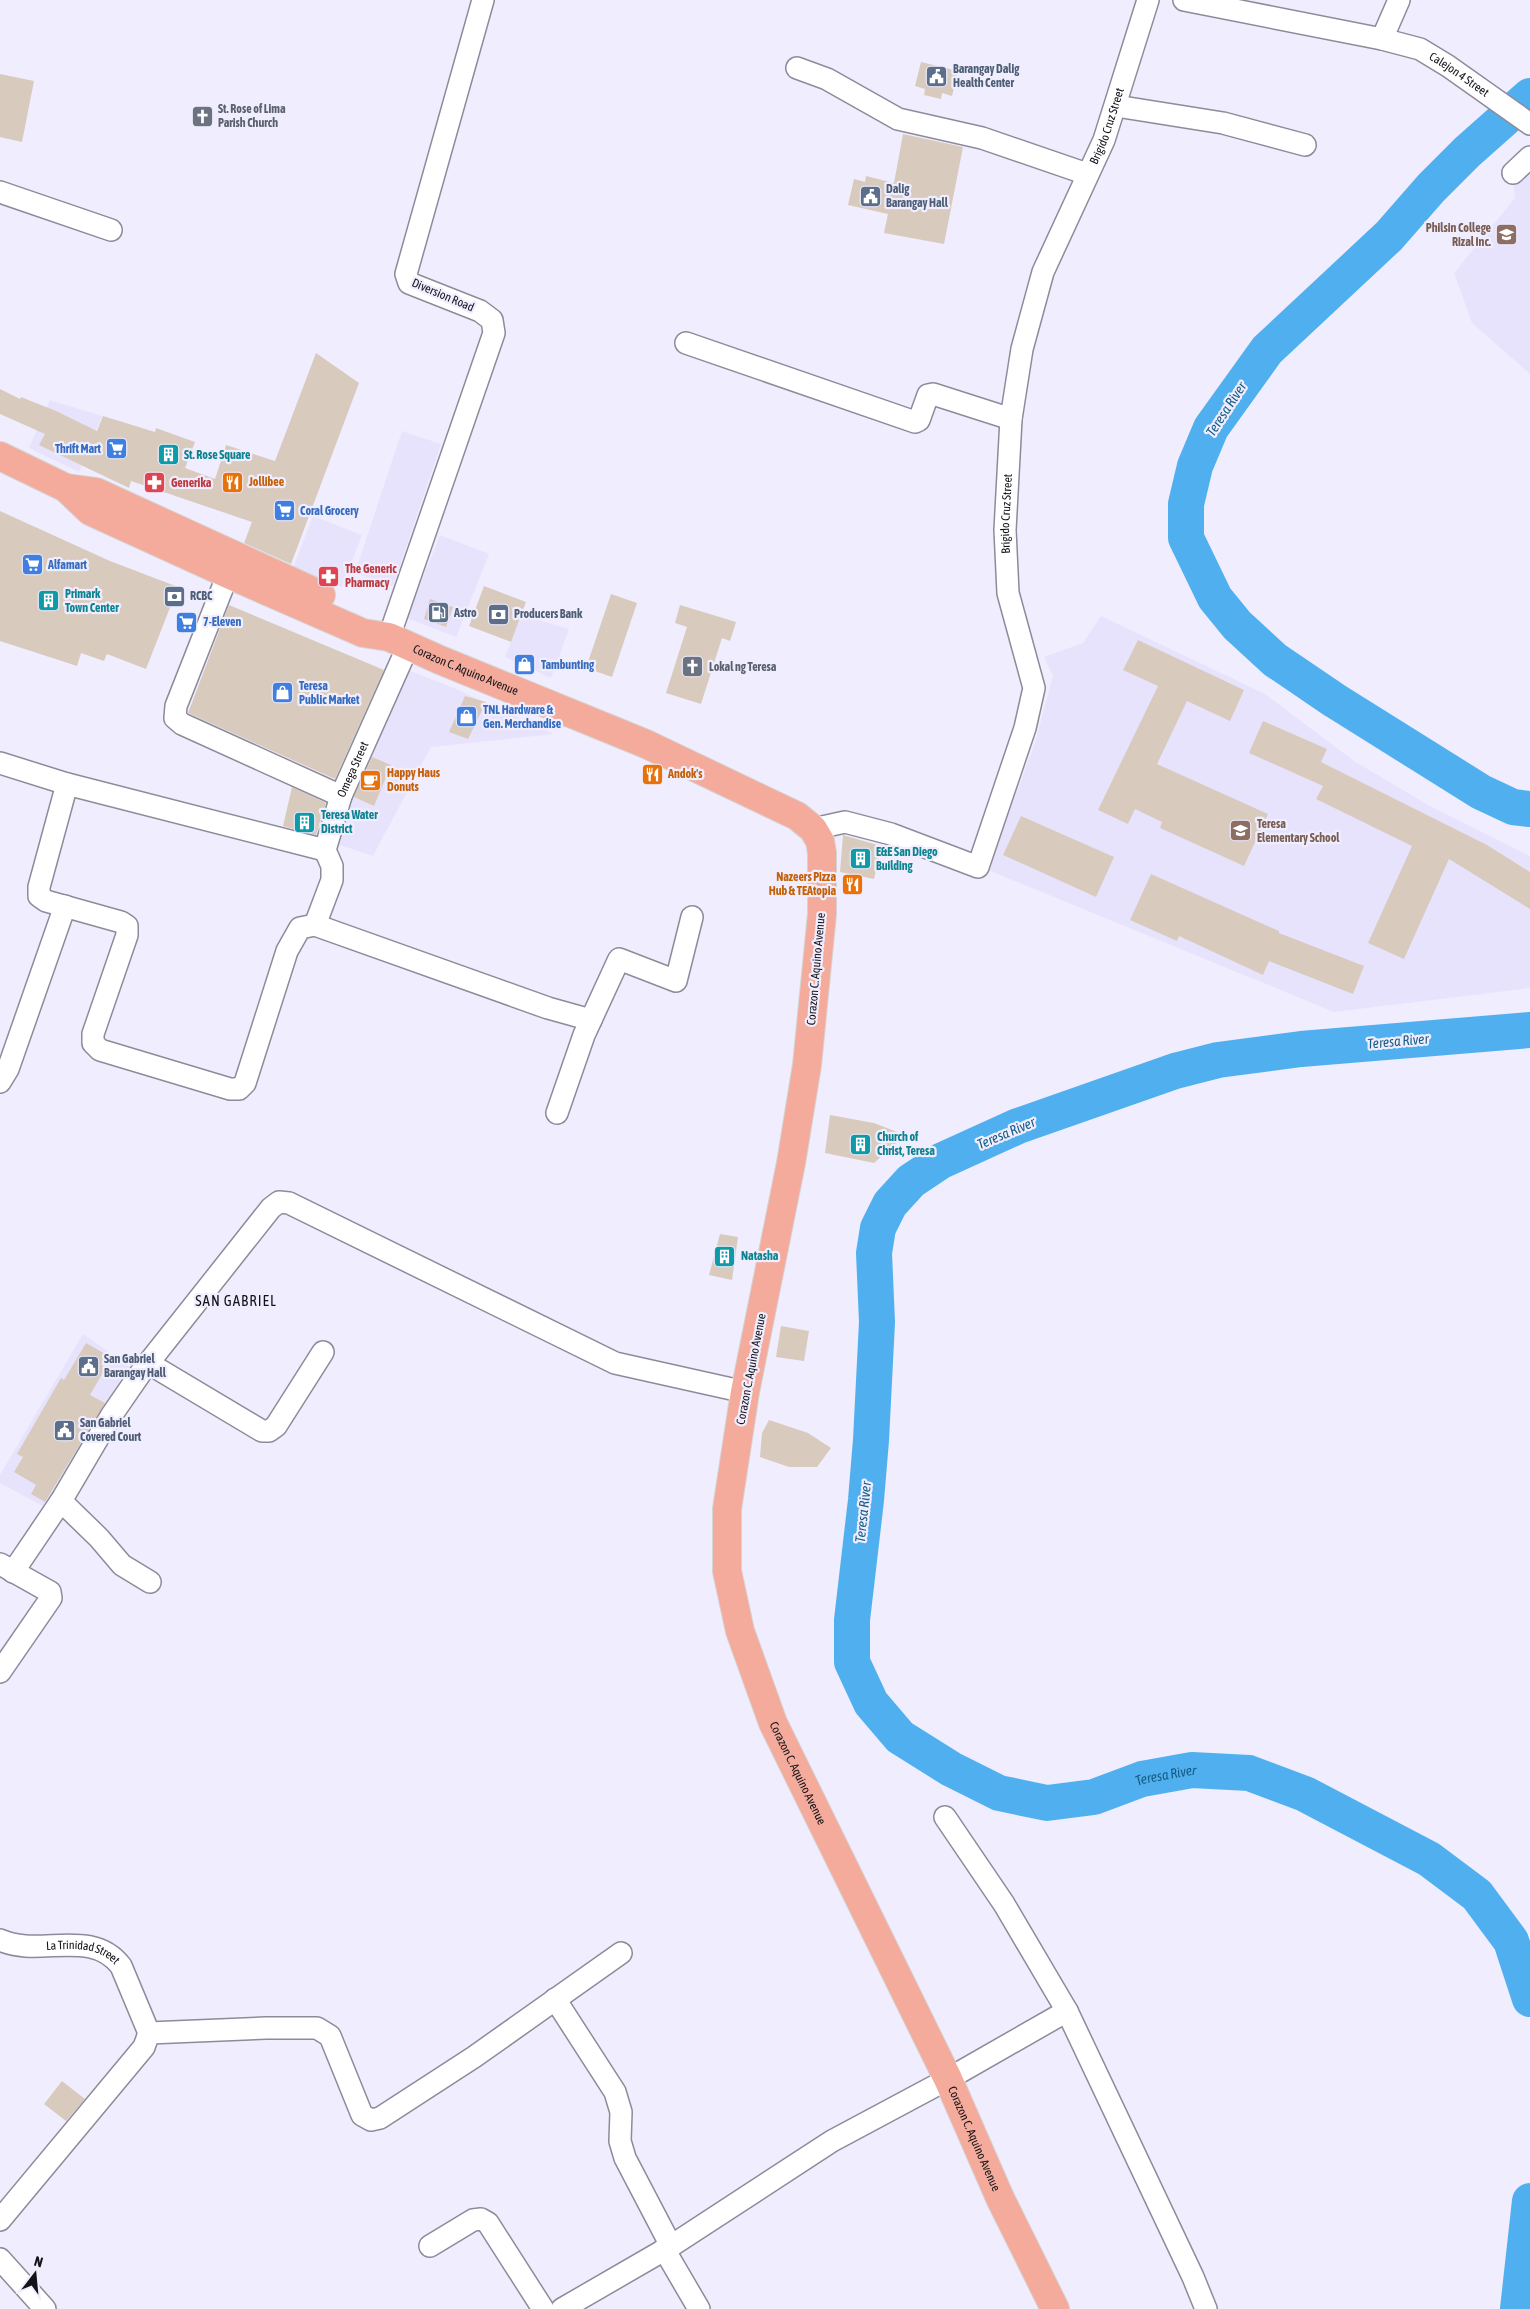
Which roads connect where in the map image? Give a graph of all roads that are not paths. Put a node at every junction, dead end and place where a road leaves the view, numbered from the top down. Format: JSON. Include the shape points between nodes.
{"nodes":[{"id":1,"x":483,"y":0,"type":"edge"},
{"id":2,"x":1148,"y":0,"type":"edge"},
{"id":3,"x":1184,"y":0,"type":"edge"},
{"id":4,"x":1399,"y":0,"type":"edge"},
{"id":5,"x":1382,"y":39,"type":"junction"},
{"id":6,"x":797,"y":68,"type":"dead end"},
{"id":7,"x":1116,"y":106,"type":"junction"},
{"id":8,"x":1530,"y":124,"type":"edge"},
{"id":9,"x":1305,"y":144,"type":"dead end"},
{"id":10,"x":1530,"y":157,"type":"edge"},
{"id":11,"x":1513,"y":173,"type":"dead end"},
{"id":12,"x":1087,"y":174,"type":"junction"},
{"id":13,"x":0,"y":192,"type":"edge"},
{"id":14,"x":111,"y":230,"type":"dead end"},
{"id":15,"x":686,"y":343,"type":"dead end"},
{"id":16,"x":1011,"y":419,"type":"junction"},
{"id":17,"x":0,"y":456,"type":"edge"},
{"id":18,"x":66,"y":488,"type":"junction"},
{"id":19,"x":228,"y":574,"type":"junction"},
{"id":20,"x":399,"y":641,"type":"junction"},
{"id":21,"x":0,"y":763,"type":"edge"},
{"id":22,"x":67,"y":784,"type":"junction"},
{"id":23,"x":341,"y":796,"type":"junction"},
{"id":24,"x":813,"y":829,"type":"junction"},
{"id":25,"x":325,"y":850,"type":"junction"},
{"id":26,"x":65,"y":906,"type":"junction"},
{"id":27,"x":692,"y":917,"type":"dead end"},
{"id":28,"x":315,"y":925,"type":"junction"},
{"id":29,"x":591,"y":1020,"type":"junction"},
{"id":30,"x":0,"y":1082,"type":"edge"},
{"id":31,"x":557,"y":1113,"type":"dead end"},
{"id":32,"x":323,"y":1352,"type":"dead end"},
{"id":33,"x":148,"y":1363,"type":"junction"},
{"id":34,"x":745,"y":1392,"type":"junction"},
{"id":35,"x":61,"y":1501,"type":"junction"},
{"id":36,"x":7,"y":1568,"type":"edge"},
{"id":37,"x":150,"y":1582,"type":"dead end"},
{"id":38,"x":0,"y":1672,"type":"edge"},
{"id":39,"x":945,"y":1817,"type":"dead end"},
{"id":40,"x":0,"y":1940,"type":"edge"},
{"id":41,"x":622,"y":1953,"type":"dead end"},
{"id":42,"x":555,"y":1999,"type":"junction"},
{"id":43,"x":1067,"y":2011,"type":"junction"},
{"id":44,"x":149,"y":2032,"type":"junction"},
{"id":45,"x":948,"y":2079,"type":"junction"},
{"id":46,"x":0,"y":2220,"type":"edge"},
{"id":47,"x":430,"y":2246,"type":"dead end"},
{"id":48,"x":668,"y":2247,"type":"junction"},
{"id":49,"x":0,"y":2259,"type":"edge"},
{"id":50,"x":45,"y":2309,"type":"edge"},
{"id":51,"x":543,"y":2309,"type":"edge"},
{"id":52,"x":562,"y":2309,"type":"edge"},
{"id":53,"x":699,"y":2309,"type":"edge"},
{"id":54,"x":1055,"y":2309,"type":"edge"},
{"id":55,"x":1206,"y":2309,"type":"edge"}],
"edges":[{"from":1,"to":20,"type":"street","name":"Diversion Road","via":[[406,274],[409,283],[480,310],[492,320],[494,334]]},
{"from":2,"to":7,"type":"street","name":"Brigido Cruz Street"},
{"from":3,"to":5,"type":"street"},
{"from":4,"to":5,"type":"street"},
{"from":5,"to":8,"type":"street","name":"Calejon 4 Street","via":[[1420,50]]},
{"from":6,"to":12,"type":"street","via":[[827,79],[898,119],[982,138]]},
{"from":7,"to":9,"type":"street","via":[[1223,123]]},
{"from":7,"to":12,"type":"street","name":"Brigido Cruz Street"},
{"from":10,"to":11,"type":"street"},
{"from":12,"to":16,"type":"street","name":"Brigido Cruz Street","via":[[1043,272],[1022,350]]},
{"from":13,"to":14,"type":"street"},
{"from":15,"to":16,"type":"street","via":[[915,422],[919,420],[928,395],[933,394]]},
{"from":16,"to":24,"type":"street","name":"Brigido Cruz Street","via":[[1005,530],[1008,593],[1034,688],[1025,728],[978,867],[891,834],[845,822]]},
{"from":17,"to":18,"type":"main road","name":"Corazon C. Aquino Avenue"},
{"from":18,"to":19,"type":"main road","name":"Corazon C. Aquino Avenue","via":[[90,511]]},
{"from":18,"to":20,"type":"main road","name":"Corazon C. Aquino Avenue","via":[[96,492],[371,617]]},
{"from":19,"to":20,"type":"main road","name":"Corazon C. Aquino Avenue","via":[[363,633]]},
{"from":19,"to":23,"type":"street","via":[[176,706],[175,718]]},
{"from":20,"to":23,"type":"street","name":"Omega Street"},
{"from":20,"to":24,"type":"main road","name":"Corazon C. Aquino Avenue","via":[[646,744],[773,802]]},
{"from":21,"to":22,"type":"street"},
{"from":22,"to":25,"type":"street"},
{"from":22,"to":26,"type":"street","via":[[39,887],[39,896]]},
{"from":23,"to":25,"type":"street","name":"Omega Street"},
{"from":24,"to":34,"type":"main road","name":"Corazon C. Aquino Avenue","via":[[822,853],[822,914],[807,1065],[791,1163]]},
{"from":25,"to":28,"type":"street","via":[[332,866],[332,880]]},
{"from":26,"to":28,"type":"street","via":[[127,926],[93,1034],[93,1043],[100,1050],[230,1089],[239,1089],[245,1083],[287,951],[300,928]]},
{"from":26,"to":30,"type":"street","via":[[8,1069]]},
{"from":27,"to":29,"type":"street","via":[[676,981],[619,959]]},
{"from":28,"to":29,"type":"street","via":[[548,1008]]},
{"from":29,"to":31,"type":"street"},
{"from":32,"to":33,"type":"street","via":[[276,1426],[269,1431],[262,1431]]},
{"from":33,"to":34,"type":"street","via":[[279,1202],[289,1203],[615,1363]]},
{"from":33,"to":35,"type":"street","via":[[111,1416]]},
{"from":34,"to":45,"type":"main road","name":"Corazon C. Aquino Avenue","via":[[727,1509],[726,1543],[727,1571],[740,1631],[774,1723]]},
{"from":35,"to":36,"type":"street"},
{"from":35,"to":37,"type":"street","via":[[122,1565]]},
{"from":36,"to":38,"type":"street","via":[[50,1592],[51,1598]]},
{"from":39,"to":43,"type":"street","via":[[1004,1904]]},
{"from":40,"to":44,"type":"street","name":"La Trinidad Street","via":[[18,1946],[70,1945],[103,1950],[121,1966]]},
{"from":41,"to":42,"type":"street"},
{"from":42,"to":44,"type":"street","via":[[474,2057],[380,2118],[371,2120],[362,2115],[330,2036],[317,2028]]},
{"from":42,"to":48,"type":"street","via":[[615,2092],[621,2112],[620,2141],[625,2158]]},
{"from":43,"to":45,"type":"street"},
{"from":43,"to":55,"type":"street"},
{"from":44,"to":46,"type":"street","via":[[144,2047]]},
{"from":45,"to":48,"type":"street","via":[[832,2141]]},
{"from":45,"to":54,"type":"main road","name":"Corazon C. Aquino Avenue","via":[[1000,2198]]},
{"from":47,"to":51,"type":"street","via":[[481,2218],[488,2223]]},
{"from":48,"to":52,"type":"street"},
{"from":48,"to":53,"type":"street"},
{"from":49,"to":50,"type":"street"}]}
